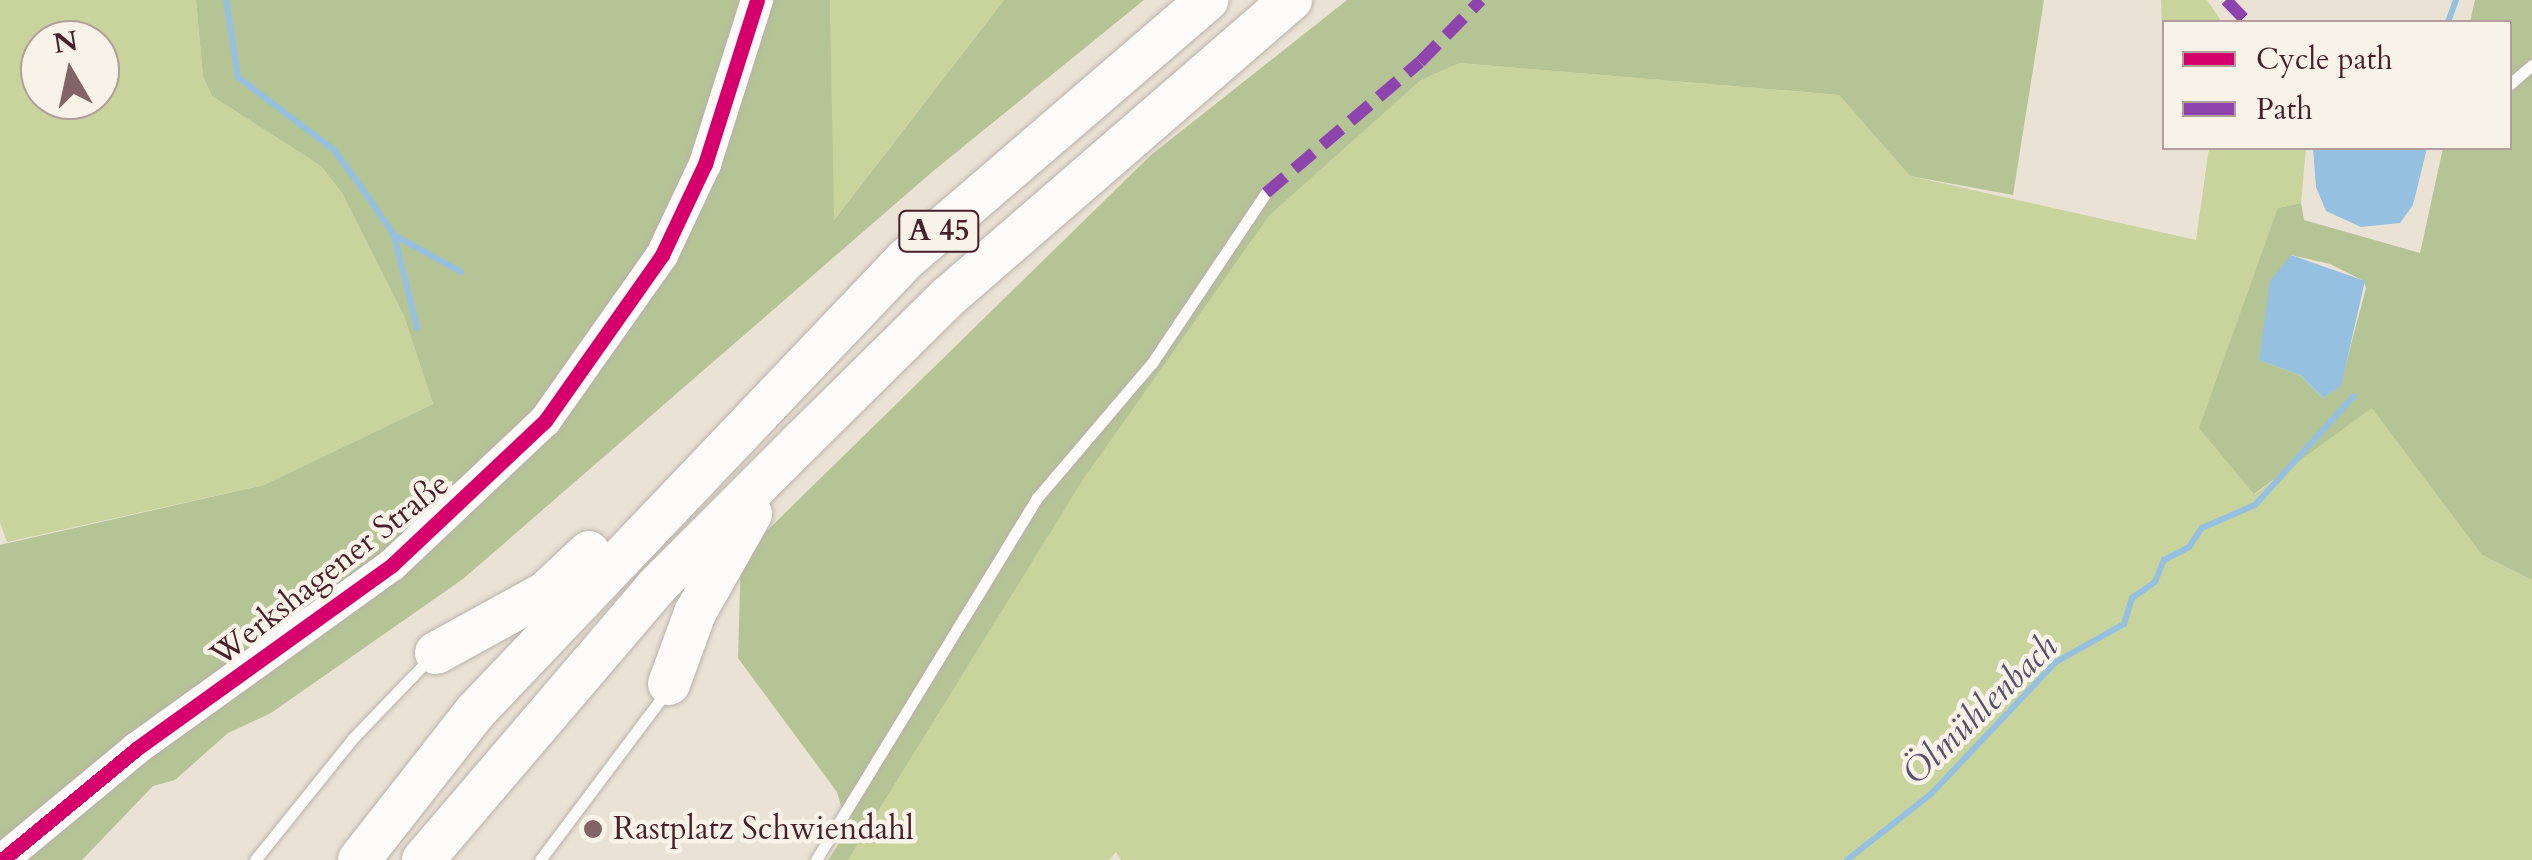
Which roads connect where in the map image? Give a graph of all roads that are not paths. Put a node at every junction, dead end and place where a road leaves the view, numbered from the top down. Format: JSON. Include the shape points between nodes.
{"nodes":[{"id":1,"x":757,"y":0,"type":"edge"},
{"id":2,"x":1207,"y":0,"type":"edge"},
{"id":3,"x":1291,"y":0,"type":"edge"},
{"id":4,"x":2532,"y":65,"type":"edge"},
{"id":5,"x":2512,"y":82,"type":"edge"},
{"id":6,"x":1266,"y":193,"type":"dead end"},
{"id":7,"x":804,"y":438,"type":"junction"},
{"id":8,"x":698,"y":473,"type":"junction"},
{"id":9,"x":436,"y":652,"type":"joint"},
{"id":10,"x":669,"y":684,"type":"joint"},
{"id":11,"x":2,"y":860,"type":"edge"},
{"id":12,"x":255,"y":860,"type":"edge"},
{"id":13,"x":358,"y":860,"type":"edge"},
{"id":14,"x":423,"y":860,"type":"edge"},
{"id":15,"x":540,"y":860,"type":"edge"},
{"id":16,"x":816,"y":860,"type":"edge"}],
"edges":[{"from":1,"to":11,"type":"main road","name":"Werkshagener Straße","via":[[706,164],[662,255],[545,421],[392,565],[136,749]]},
{"from":2,"to":8,"type":"highway","number":"A 45","via":[[905,260]]},
{"from":3,"to":7,"type":"highway","number":"A 45","via":[[948,296]]},
{"from":4,"to":5,"type":"lane"},
{"from":6,"to":16,"type":"lane","via":[[1152,362],[1038,498]]},
{"from":7,"to":10,"type":"highway","via":[[738,532],[695,613]]},
{"from":7,"to":14,"type":"highway","number":"A 45","via":[[656,587]]},
{"from":8,"to":9,"type":"highway","via":[[636,507],[545,593]]},
{"from":8,"to":13,"type":"highway","number":"A 45","via":[[475,712]]},
{"from":9,"to":12,"type":"lane","via":[[354,738]]},
{"from":10,"to":15,"type":"lane","via":[[661,706]]}]}
